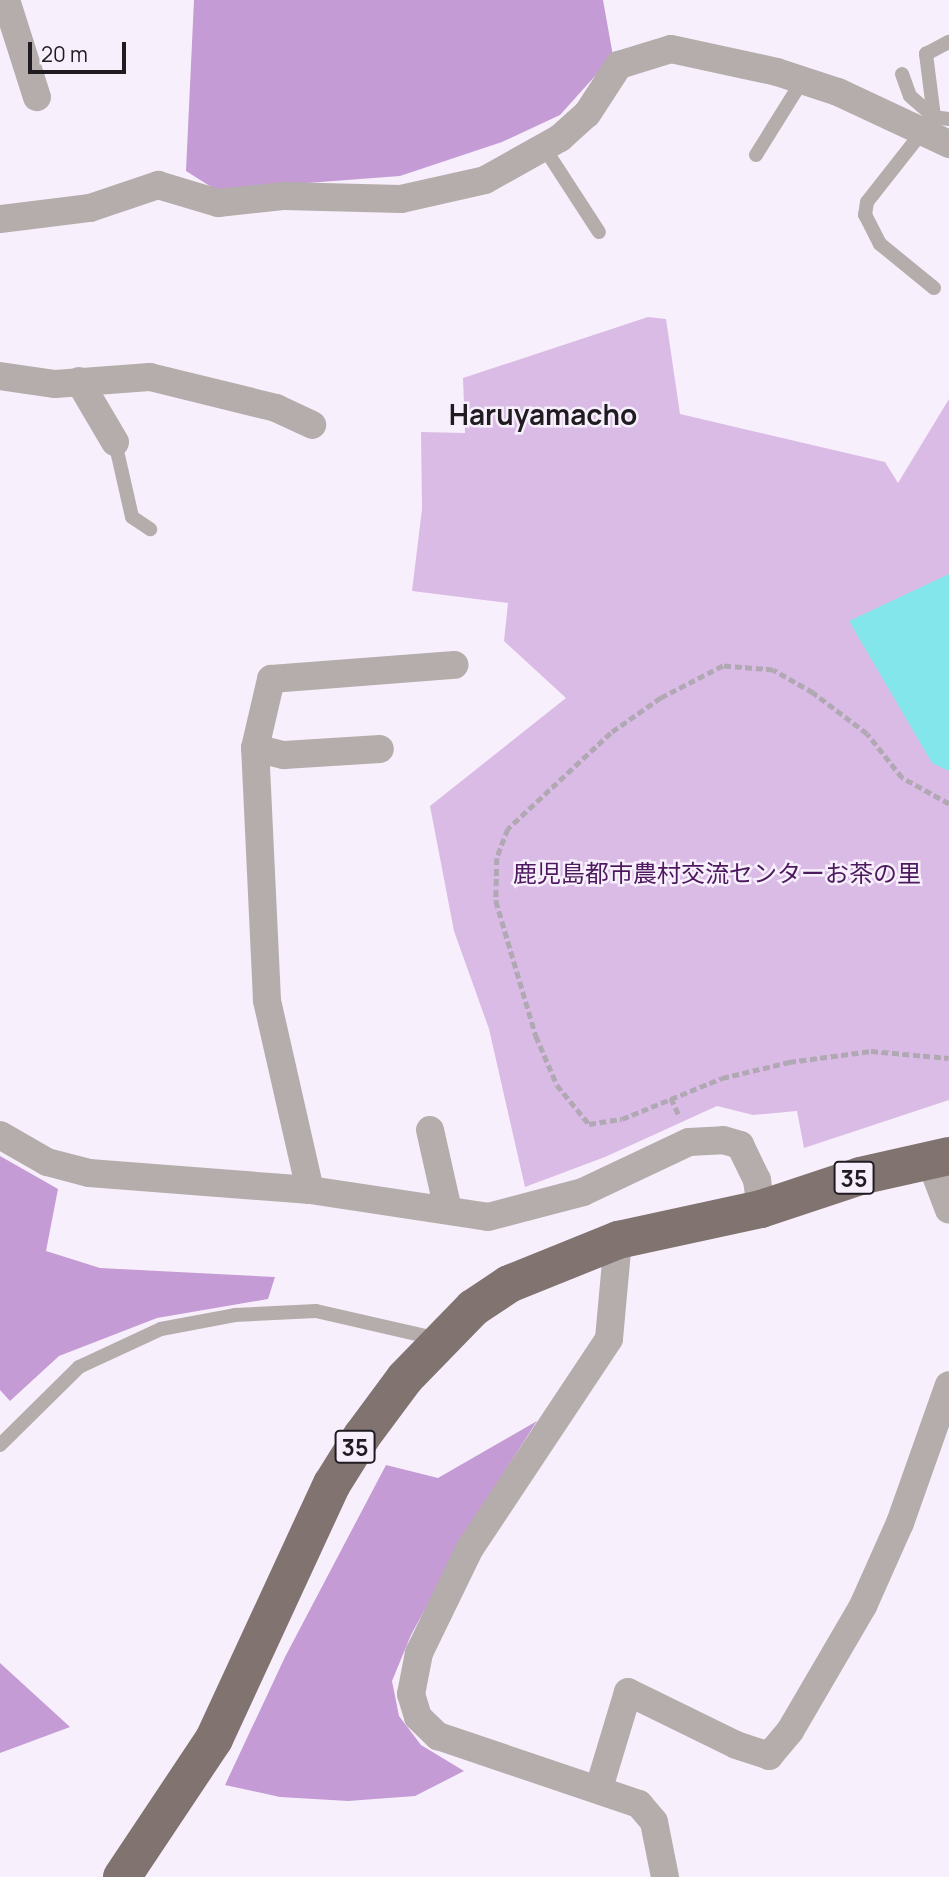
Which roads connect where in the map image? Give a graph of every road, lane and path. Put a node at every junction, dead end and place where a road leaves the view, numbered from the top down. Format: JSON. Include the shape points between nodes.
{"nodes":[{"id":1,"x":6,"y":0,"type":"edge"},
{"id":2,"x":949,"y":42,"type":"edge"},
{"id":3,"x":902,"y":74,"type":"dead end"},
{"id":4,"x":802,"y":81,"type":"junction"},
{"id":5,"x":37,"y":97,"type":"dead end"},
{"id":6,"x":939,"y":128,"type":"edge"},
{"id":7,"x":545,"y":149,"type":"junction"},
{"id":8,"x":756,"y":156,"type":"dead end"},
{"id":9,"x":0,"y":219,"type":"edge"},
{"id":10,"x":599,"y":232,"type":"dead end"},
{"id":11,"x":934,"y":288,"type":"dead end"},
{"id":12,"x":0,"y":376,"type":"edge"},
{"id":13,"x":79,"y":381,"type":"junction"},
{"id":14,"x":312,"y":425,"type":"dead end"},
{"id":15,"x":115,"y":442,"type":"joint"},
{"id":16,"x":150,"y":529,"type":"dead end"},
{"id":17,"x":454,"y":664,"type":"dead end"},
{"id":18,"x":255,"y":748,"type":"junction"},
{"id":19,"x":380,"y":749,"type":"dead end"},
{"id":20,"x":949,"y":804,"type":"edge"},
{"id":21,"x":949,"y":1058,"type":"edge"},
{"id":22,"x":430,"y":1130,"type":"dead end"},
{"id":23,"x":0,"y":1135,"type":"edge"},
{"id":24,"x":940,"y":1158,"type":"edge"},
{"id":25,"x":310,"y":1190,"type":"junction"},
{"id":26,"x":761,"y":1209,"type":"junction"},
{"id":27,"x":448,"y":1210,"type":"junction"},
{"id":28,"x":949,"y":1210,"type":"edge"},
{"id":29,"x":618,"y":1240,"type":"junction"},
{"id":30,"x":439,"y":1339,"type":"junction"},
{"id":31,"x":949,"y":1385,"type":"edge"},
{"id":32,"x":0,"y":1445,"type":"edge"},
{"id":33,"x":599,"y":1788,"type":"junction"},
{"id":34,"x":122,"y":1877,"type":"edge"},
{"id":35,"x":664,"y":1877,"type":"edge"}],
"edges":[{"from":1,"to":5,"type":"street"},
{"from":2,"to":6,"type":"lane","via":[[926,54]]},
{"from":3,"to":6,"type":"lane","via":[[910,96]]},
{"from":4,"to":6,"type":"street"},
{"from":4,"to":7,"type":"street","via":[[671,49],[619,65],[587,114]]},
{"from":4,"to":8,"type":"lane"},
{"from":6,"to":11,"type":"lane","via":[[867,202],[864,215],[880,244]]},
{"from":7,"to":9,"type":"street","via":[[485,180],[401,199],[283,196],[218,203],[158,185],[90,208]]},
{"from":7,"to":10,"type":"lane"},
{"from":12,"to":13,"type":"street","via":[[55,384]]},
{"from":13,"to":14,"type":"street","via":[[150,377],[276,408]]},
{"from":13,"to":15,"type":"street"},
{"from":15,"to":16,"type":"lane","via":[[132,517]]},
{"from":17,"to":18,"type":"street","via":[[271,679]]},
{"from":18,"to":19,"type":"street","via":[[284,755]]},
{"from":18,"to":25,"type":"street","via":[[267,1000]]},
{"from":20,"to":21,"type":"path","via":[[902,778],[867,734],[813,693],[773,670],[723,666],[661,698],[611,733],[508,829],[497,858],[496,901],[536,1036],[557,1085],[589,1124],[622,1119],[722,1078],[789,1062],[871,1051]]},
{"from":22,"to":27,"type":"street"},
{"from":23,"to":25,"type":"street","via":[[47,1162],[89,1172]]},
{"from":24,"to":26,"type":"main road","number":"35","via":[[860,1176]]},
{"from":24,"to":28,"type":"street"},
{"from":25,"to":27,"type":"street"},
{"from":26,"to":27,"type":"street","via":[[757,1180],[740,1145],[701,1138],[543,1205],[488,1217]]},
{"from":26,"to":29,"type":"main road","number":"35"},
{"from":29,"to":30,"type":"main road","number":"35","via":[[509,1284],[472,1308]]},
{"from":29,"to":33,"type":"street","via":[[609,1339],[470,1548],[419,1653],[411,1694],[418,1717],[438,1736]]},
{"from":30,"to":32,"type":"lane","via":[[316,1311],[234,1315],[162,1329],[79,1367]]},
{"from":30,"to":34,"type":"main road","number":"35","via":[[405,1377],[332,1485],[214,1739]]},
{"from":31,"to":33,"type":"street","via":[[900,1523],[863,1606],[790,1731],[769,1756],[736,1745],[628,1692]]},
{"from":33,"to":35,"type":"street","via":[[639,1804],[654,1822]]}]}
